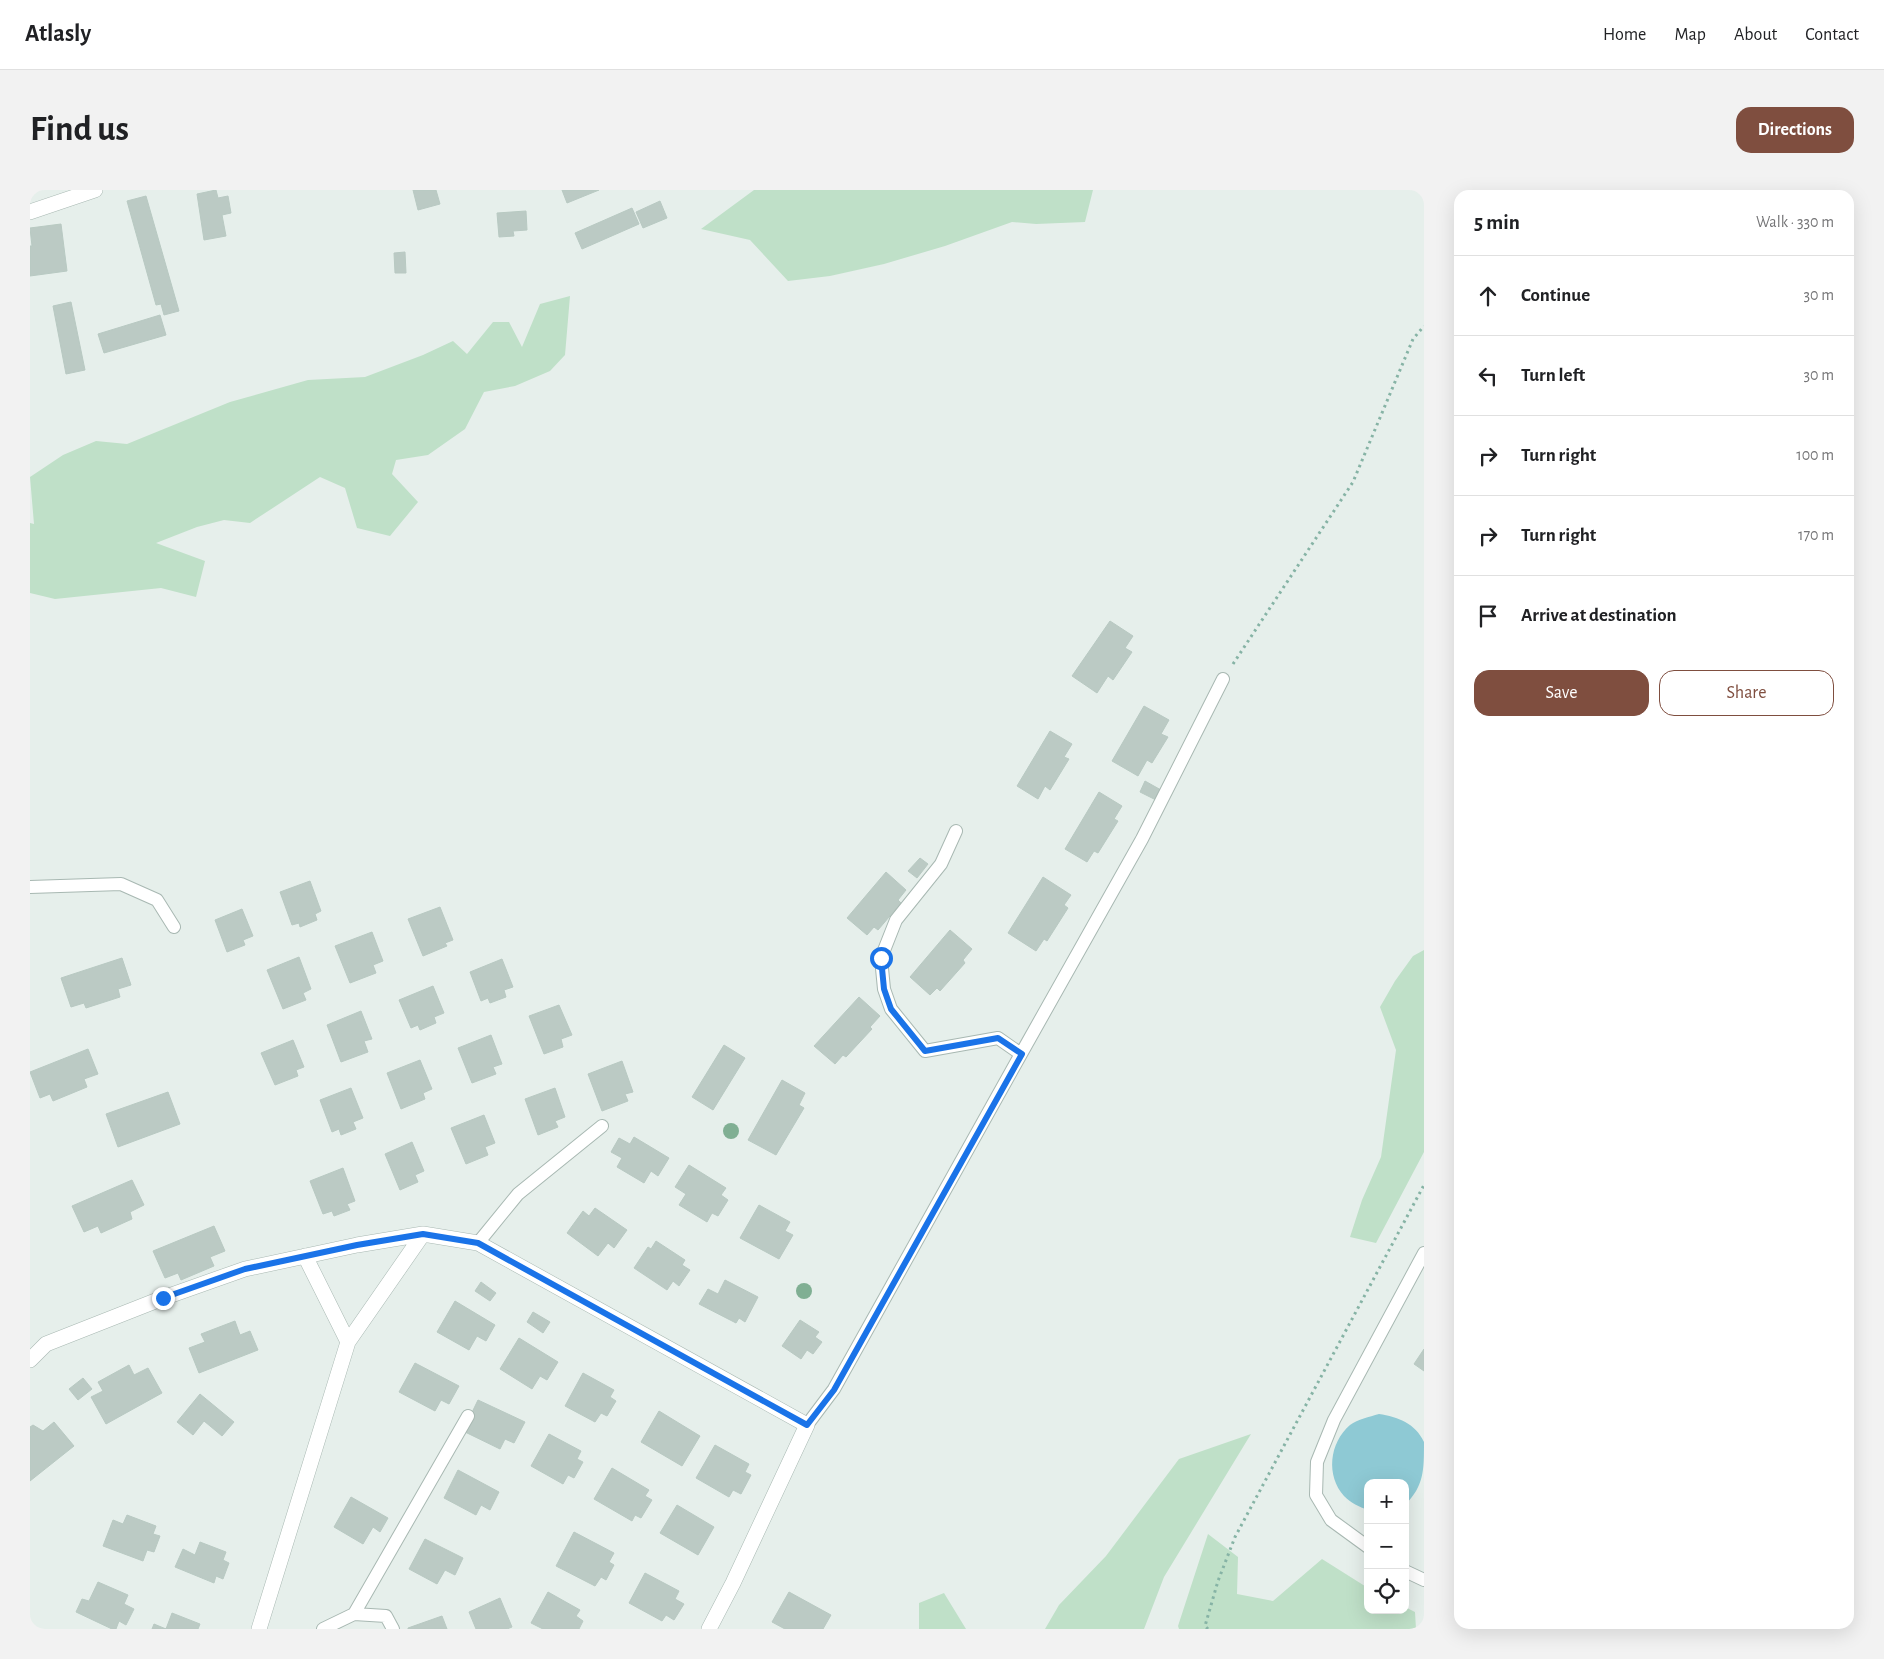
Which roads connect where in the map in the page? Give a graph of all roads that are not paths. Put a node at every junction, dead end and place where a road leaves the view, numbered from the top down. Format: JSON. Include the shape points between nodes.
{"nodes":[{"id":1,"x":95,"y":190,"type":"edge"},
{"id":2,"x":30,"y":212,"type":"edge"},
{"id":3,"x":1222,"y":679,"type":"road end"},
{"id":4,"x":956,"y":831,"type":"dead end"},
{"id":5,"x":30,"y":887,"type":"edge"},
{"id":6,"x":174,"y":927,"type":"dead end"},
{"id":7,"x":1022,"y":1054,"type":"junction"},
{"id":8,"x":602,"y":1126,"type":"dead end"},
{"id":9,"x":423,"y":1234,"type":"junction"},
{"id":10,"x":478,"y":1243,"type":"junction"},
{"id":11,"x":1424,"y":1253,"type":"edge"},
{"id":12,"x":306,"y":1256,"type":"junction"},
{"id":13,"x":348,"y":1342,"type":"junction"},
{"id":14,"x":30,"y":1360,"type":"edge"},
{"id":15,"x":468,"y":1416,"type":"dead end"},
{"id":16,"x":807,"y":1425,"type":"junction"},
{"id":17,"x":1364,"y":1544,"type":"edge"},
{"id":18,"x":1409,"y":1573,"type":"edge"},
{"id":19,"x":1424,"y":1580,"type":"edge"},
{"id":20,"x":354,"y":1614,"type":"junction"},
{"id":21,"x":259,"y":1629,"type":"edge"},
{"id":22,"x":323,"y":1629,"type":"edge"},
{"id":23,"x":393,"y":1629,"type":"edge"},
{"id":24,"x":709,"y":1629,"type":"edge"}],
"edges":[{"from":1,"to":2,"type":"street"},
{"from":3,"to":7,"type":"lane","via":[[1142,839]]},
{"from":4,"to":7,"type":"lane","via":[[941,864],[896,920],[881,958],[884,989],[891,1009],[925,1051],[998,1038]]},
{"from":5,"to":6,"type":"lane","via":[[121,884],[157,900]]},
{"from":7,"to":16,"type":"lane","via":[[834,1390]]},
{"from":8,"to":10,"type":"lane","via":[[518,1194]]},
{"from":9,"to":10,"type":"street"},
{"from":9,"to":12,"type":"street"},
{"from":9,"to":13,"type":"street"},
{"from":10,"to":16,"type":"street"},
{"from":11,"to":17,"type":"lane","via":[[1334,1420],[1317,1462],[1316,1495],[1332,1520]]},
{"from":12,"to":13,"type":"street"},
{"from":12,"to":14,"type":"street","via":[[245,1269],[163,1298],[46,1344]]},
{"from":13,"to":21,"type":"street"},
{"from":15,"to":20,"type":"lane"},
{"from":16,"to":24,"type":"street"},
{"from":18,"to":19,"type":"lane"},
{"from":20,"to":22,"type":"lane"},
{"from":20,"to":23,"type":"lane","via":[[386,1616]]}]}
